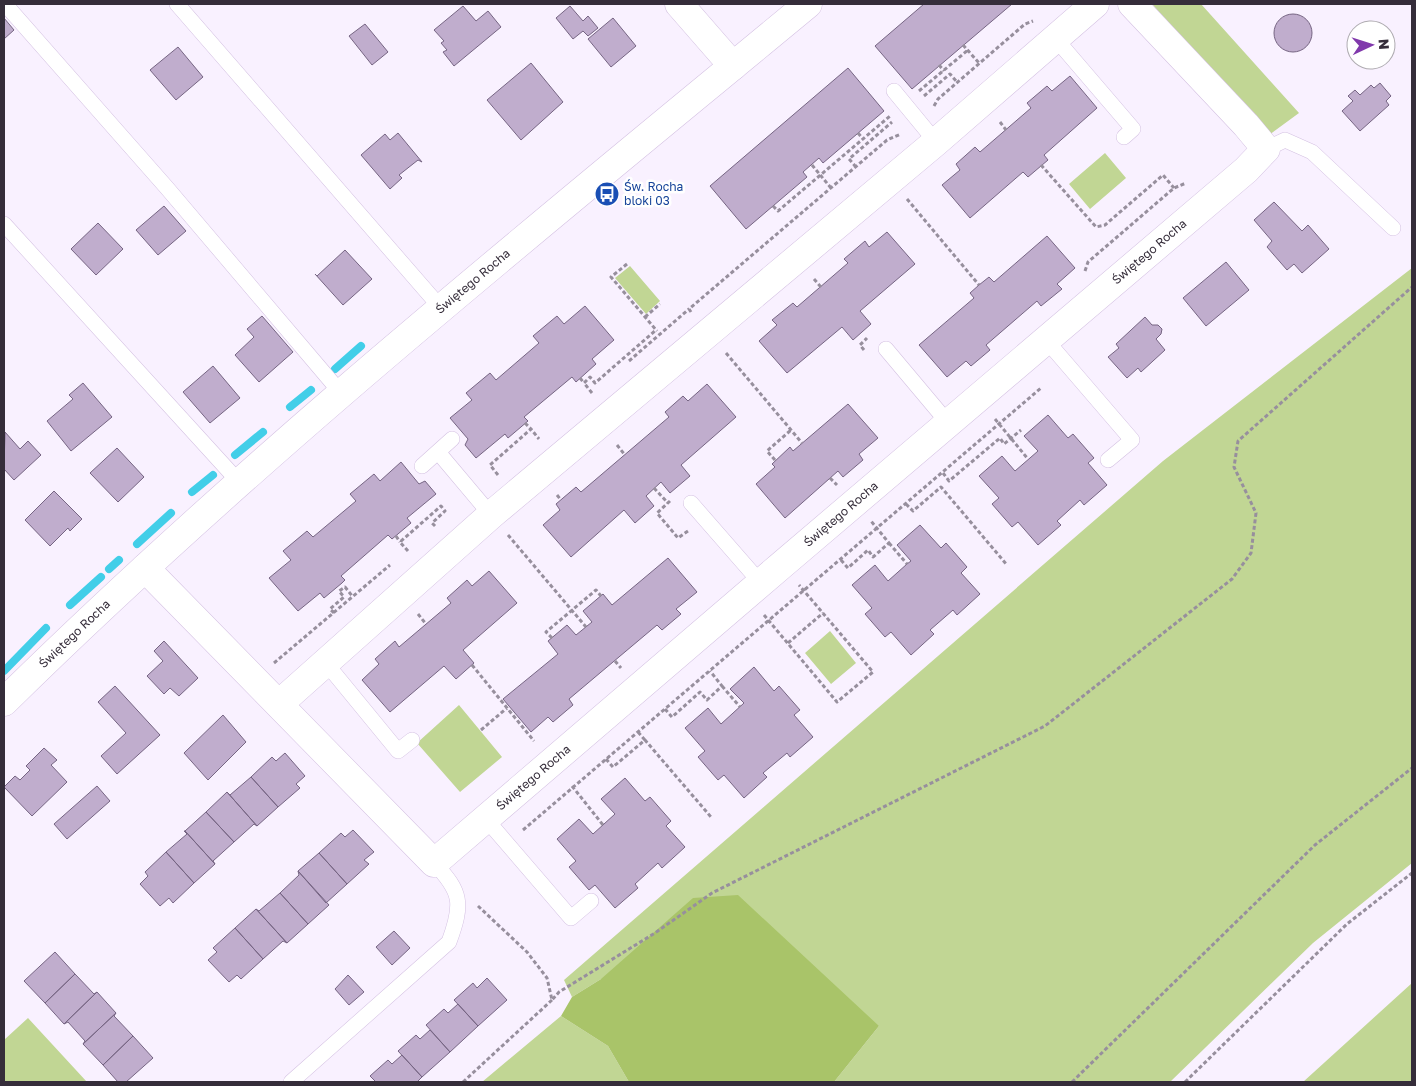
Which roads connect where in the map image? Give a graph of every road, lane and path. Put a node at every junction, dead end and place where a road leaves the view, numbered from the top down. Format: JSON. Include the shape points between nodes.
{"nodes":[{"id":1,"x":5,"y":4,"type":"edge"},
{"id":2,"x":177,"y":4,"type":"edge"},
{"id":3,"x":679,"y":4,"type":"edge"},
{"id":4,"x":808,"y":4,"type":"edge"},
{"id":5,"x":1095,"y":4,"type":"edge"},
{"id":6,"x":1132,"y":4,"type":"edge"},
{"id":7,"x":1055,"y":38,"type":"junction"},
{"id":8,"x":964,"y":45,"type":"dead end"},
{"id":9,"x":968,"y":50,"type":"junction"},
{"id":10,"x":979,"y":64,"type":"dead end"},
{"id":11,"x":733,"y":66,"type":"junction"},
{"id":12,"x":939,"y":66,"type":"dead end"},
{"id":13,"x":944,"y":71,"type":"junction"},
{"id":14,"x":957,"y":82,"type":"dead end"},
{"id":15,"x":894,"y":92,"type":"dead end"},
{"id":16,"x":914,"y":95,"type":"dead end"},
{"id":17,"x":918,"y":101,"type":"dead end"},
{"id":18,"x":998,"y":120,"type":"dead end"},
{"id":19,"x":1006,"y":130,"type":"dead end"},
{"id":20,"x":858,"y":133,"type":"dead end"},
{"id":21,"x":1124,"y":137,"type":"dead end"},
{"id":22,"x":863,"y":139,"type":"junction"},
{"id":23,"x":936,"y":142,"type":"junction"},
{"id":24,"x":1266,"y":149,"type":"junction"},
{"id":25,"x":812,"y":165,"type":"dead end"},
{"id":26,"x":1042,"y":165,"type":"dead end"},
{"id":27,"x":856,"y":167,"type":"dead end"},
{"id":28,"x":820,"y":175,"type":"junction"},
{"id":29,"x":1194,"y":183,"type":"dead end"},
{"id":30,"x":831,"y":188,"type":"dead end"},
{"id":31,"x":1174,"y":188,"type":"junction"},
{"id":32,"x":906,"y":198,"type":"dead end"},
{"id":33,"x":773,"y":206,"type":"dead end"},
{"id":34,"x":4,"y":224,"type":"edge"},
{"id":35,"x":1393,"y":228,"type":"dead end"},
{"id":36,"x":627,"y":264,"type":"dead end"},
{"id":37,"x":813,"y":278,"type":"dead end"},
{"id":38,"x":979,"y":285,"type":"dead end"},
{"id":39,"x":820,"y":287,"type":"dead end"},
{"id":40,"x":1412,"y":287,"type":"edge"},
{"id":41,"x":1102,"y":292,"type":"junction"},
{"id":42,"x":660,"y":304,"type":"dead end"},
{"id":43,"x":441,"y":308,"type":"junction"},
{"id":44,"x":645,"y":317,"type":"junction"},
{"id":45,"x":656,"y":330,"type":"junction"},
{"id":46,"x":874,"y":333,"type":"dead end"},
{"id":47,"x":660,"y":334,"type":"dead end"},
{"id":48,"x":1046,"y":340,"type":"junction"},
{"id":49,"x":886,"y":349,"type":"dead end"},
{"id":50,"x":866,"y":352,"type":"dead end"},
{"id":51,"x":580,"y":378,"type":"dead end"},
{"id":52,"x":584,"y":383,"type":"junction"},
{"id":53,"x":1041,"y":388,"type":"dead end"},
{"id":54,"x":342,"y":393,"type":"junction"},
{"id":55,"x":592,"y":393,"type":"dead end"},
{"id":56,"x":525,"y":423,"type":"dead end"},
{"id":57,"x":949,"y":424,"type":"junction"},
{"id":58,"x":1002,"y":428,"type":"dead end"},
{"id":59,"x":530,"y":430,"type":"junction"},
{"id":60,"x":791,"y":430,"type":"dead end"},
{"id":61,"x":1021,"y":430,"type":"dead end"},
{"id":62,"x":1011,"y":438,"type":"junction"},
{"id":63,"x":539,"y":439,"type":"dead end"},
{"id":64,"x":452,"y":440,"type":"dead end"},
{"id":65,"x":438,"y":452,"type":"junction"},
{"id":66,"x":1028,"y":459,"type":"dead end"},
{"id":67,"x":775,"y":460,"type":"dead end"},
{"id":68,"x":1108,"y":460,"type":"dead end"},
{"id":69,"x":422,"y":466,"type":"dead end"},
{"id":70,"x":943,"y":473,"type":"junction"},
{"id":71,"x":498,"y":475,"type":"dead end"},
{"id":72,"x":949,"y":481,"type":"junction"},
{"id":73,"x":239,"y":482,"type":"junction"},
{"id":74,"x":941,"y":487,"type":"junction"},
{"id":75,"x":654,"y":488,"type":"dead end"},
{"id":76,"x":557,"y":495,"type":"dead end"},
{"id":77,"x":674,"y":498,"type":"dead end"},
{"id":78,"x":561,"y":500,"type":"dead end"},
{"id":79,"x":668,"y":503,"type":"junction"},
{"id":80,"x":691,"y":503,"type":"dead end"},
{"id":81,"x":906,"y":504,"type":"junction"},
{"id":82,"x":492,"y":515,"type":"junction"},
{"id":83,"x":436,"y":528,"type":"dead end"},
{"id":84,"x":694,"y":530,"type":"dead end"},
{"id":85,"x":880,"y":532,"type":"dead end"},
{"id":86,"x":396,"y":536,"type":"dead end"},
{"id":87,"x":400,"y":542,"type":"junction"},
{"id":88,"x":889,"y":543,"type":"junction"},
{"id":89,"x":408,"y":551,"type":"dead end"},
{"id":90,"x":841,"y":560,"type":"junction"},
{"id":91,"x":781,"y":564,"type":"junction"},
{"id":92,"x":907,"y":564,"type":"dead end"},
{"id":93,"x":1007,"y":565,"type":"dead end"},
{"id":94,"x":145,"y":568,"type":"junction"},
{"id":95,"x":342,"y":583,"type":"dead end"},
{"id":96,"x":345,"y":587,"type":"junction"},
{"id":97,"x":753,"y":588,"type":"junction"},
{"id":98,"x":805,"y":591,"type":"junction"},
{"id":99,"x":601,"y":596,"type":"dead end"},
{"id":100,"x":353,"y":597,"type":"dead end"},
{"id":101,"x":572,"y":610,"type":"junction"},
{"id":102,"x":334,"y":613,"type":"dead end"},
{"id":103,"x":418,"y":613,"type":"dead end"},
{"id":104,"x":823,"y":613,"type":"junction"},
{"id":105,"x":769,"y":621,"type":"junction"},
{"id":106,"x":426,"y":624,"type":"dead end"},
{"id":107,"x":586,"y":627,"type":"dead end"},
{"id":108,"x":552,"y":638,"type":"dead end"},
{"id":109,"x":788,"y":643,"type":"junction"},
{"id":110,"x":615,"y":661,"type":"dead end"},
{"id":111,"x":325,"y":662,"type":"junction"},
{"id":112,"x":622,"y":669,"type":"dead end"},
{"id":113,"x":710,"y":671,"type":"junction"},
{"id":114,"x":722,"y":686,"type":"junction"},
{"id":115,"x":5,"y":698,"type":"edge"},
{"id":116,"x":279,"y":704,"type":"junction"},
{"id":117,"x":740,"y":707,"type":"dead end"},
{"id":118,"x":507,"y":708,"type":"dead end"},
{"id":119,"x":665,"y":709,"type":"junction"},
{"id":120,"x":481,"y":730,"type":"dead end"},
{"id":121,"x":638,"y":732,"type":"junction"},
{"id":122,"x":412,"y":740,"type":"dead end"},
{"id":123,"x":645,"y":740,"type":"junction"},
{"id":124,"x":606,"y":759,"type":"junction"},
{"id":125,"x":1412,"y":768,"type":"edge"},
{"id":126,"x":491,"y":814,"type":"junction"},
{"id":127,"x":711,"y":817,"type":"dead end"},
{"id":128,"x":434,"y":862,"type":"junction"},
{"id":129,"x":1412,"y":873,"type":"edge"},
{"id":130,"x":452,"y":882,"type":"junction"},
{"id":131,"x":591,"y":901,"type":"dead end"},
{"id":132,"x":552,"y":1000,"type":"junction"},
{"id":133,"x":291,"y":1082,"type":"edge"},
{"id":134,"x":463,"y":1082,"type":"edge"},
{"id":135,"x":1072,"y":1082,"type":"edge"},
{"id":136,"x":1185,"y":1082,"type":"edge"}],
"edges":[{"from":1,"to":54,"type":"lane"},
{"from":2,"to":43,"type":"lane"},
{"from":3,"to":11,"type":"street"},
{"from":4,"to":11,"type":"street","name":"Świętego Rocha"},
{"from":5,"to":7,"type":"street"},
{"from":6,"to":24,"type":"street"},
{"from":7,"to":21,"type":"lane","via":[[1133,129]]},
{"from":7,"to":23,"type":"street"},
{"from":8,"to":9,"type":"path"},
{"from":9,"to":10,"type":"path"},
{"from":9,"to":13,"type":"path"},
{"from":11,"to":43,"type":"street","name":"Świętego Rocha"},
{"from":12,"to":13,"type":"path"},
{"from":13,"to":16,"type":"path"},
{"from":14,"to":17,"type":"path","via":[[950,74]]},
{"from":15,"to":23,"type":"lane"},
{"from":18,"to":19,"type":"path"},
{"from":20,"to":22,"type":"path"},
{"from":22,"to":27,"type":"path","via":[[891,115],[895,120],[849,159]]},
{"from":22,"to":28,"type":"path"},
{"from":23,"to":82,"type":"street"},
{"from":24,"to":35,"type":"lane","via":[[1285,140],[1312,152]]},
{"from":24,"to":41,"type":"street","name":"Świętego Rocha","via":[[1246,170]]},
{"from":25,"to":28,"type":"path"},
{"from":26,"to":31,"type":"path","via":[[1096,227],[1105,224],[1163,175]]},
{"from":28,"to":30,"type":"path"},
{"from":28,"to":33,"type":"path","via":[[778,211]]},
{"from":29,"to":31,"type":"path"},
{"from":31,"to":41,"type":"path","via":[[1086,265],[1087,274]]},
{"from":32,"to":38,"type":"path"},
{"from":34,"to":73,"type":"lane"},
{"from":36,"to":44,"type":"path","via":[[611,277]]},
{"from":37,"to":39,"type":"path"},
{"from":40,"to":132,"type":"path","via":[[1238,441],[1234,467],[1256,513],[1251,553],[1232,579],[1045,726],[712,893],[655,933],[559,992]]},
{"from":41,"to":48,"type":"street","name":"Świętego Rocha"},
{"from":42,"to":44,"type":"path"},
{"from":43,"to":54,"type":"street","name":"Świętego Rocha"},
{"from":44,"to":45,"type":"path"},
{"from":45,"to":47,"type":"path"},
{"from":45,"to":52,"type":"path","via":[[595,383],[590,377]]},
{"from":46,"to":50,"type":"path","via":[[860,345]]},
{"from":48,"to":57,"type":"street","name":"Świętego Rocha"},
{"from":48,"to":68,"type":"lane","via":[[1132,440]]},
{"from":49,"to":57,"type":"lane"},
{"from":51,"to":52,"type":"path"},
{"from":52,"to":55,"type":"path"},
{"from":53,"to":70,"type":"path"},
{"from":54,"to":73,"type":"street","name":"Świętego Rocha"},
{"from":56,"to":59,"type":"path"},
{"from":57,"to":91,"type":"street","name":"Świętego Rocha"},
{"from":58,"to":62,"type":"path"},
{"from":59,"to":63,"type":"path"},
{"from":59,"to":71,"type":"path","via":[[490,465]]},
{"from":60,"to":67,"type":"path","via":[[767,451]]},
{"from":61,"to":62,"type":"path"},
{"from":62,"to":66,"type":"path"},
{"from":62,"to":72,"type":"path","via":[[1004,444],[1000,438]]},
{"from":64,"to":65,"type":"lane"},
{"from":65,"to":69,"type":"lane"},
{"from":65,"to":82,"type":"lane"},
{"from":70,"to":72,"type":"path"},
{"from":70,"to":81,"type":"path"},
{"from":72,"to":74,"type":"path"},
{"from":73,"to":94,"type":"street","name":"Świętego Rocha"},
{"from":74,"to":81,"type":"path","via":[[913,511]]},
{"from":74,"to":93,"type":"path"},
{"from":75,"to":79,"type":"path"},
{"from":76,"to":78,"type":"path"},
{"from":77,"to":79,"type":"path"},
{"from":79,"to":84,"type":"path","via":[[657,513],[678,538]]},
{"from":80,"to":97,"type":"lane"},
{"from":81,"to":90,"type":"path"},
{"from":82,"to":101,"type":"path"},
{"from":82,"to":111,"type":"street"},
{"from":83,"to":87,"type":"path","via":[[432,523],[445,511],[441,506]]},
{"from":85,"to":88,"type":"path"},
{"from":86,"to":87,"type":"path"},
{"from":87,"to":89,"type":"path"},
{"from":88,"to":90,"type":"path","via":[[873,557],[868,550],[848,568]]},
{"from":88,"to":92,"type":"path"},
{"from":90,"to":98,"type":"path"},
{"from":91,"to":97,"type":"street","name":"Świętego Rocha"},
{"from":91,"to":98,"type":"path"},
{"from":94,"to":115,"type":"street","name":"Świętego Rocha"},
{"from":94,"to":116,"type":"street"},
{"from":95,"to":96,"type":"path"},
{"from":96,"to":100,"type":"path"},
{"from":96,"to":102,"type":"path","via":[[339,591],[344,597],[330,608]]},
{"from":97,"to":105,"type":"path"},
{"from":97,"to":126,"type":"street","name":"Świętego Rocha"},
{"from":98,"to":104,"type":"path"},
{"from":98,"to":105,"type":"path"},
{"from":99,"to":101,"type":"path","via":[[596,590]]},
{"from":101,"to":107,"type":"path"},
{"from":101,"to":108,"type":"path","via":[[546,632]]},
{"from":103,"to":106,"type":"path"},
{"from":104,"to":109,"type":"path"},
{"from":104,"to":109,"type":"path","via":[[873,672],[837,702]]},
{"from":105,"to":109,"type":"path"},
{"from":105,"to":113,"type":"path"},
{"from":110,"to":112,"type":"path"},
{"from":111,"to":116,"type":"street"},
{"from":111,"to":122,"type":"lane","via":[[398,751]]},
{"from":113,"to":114,"type":"path"},
{"from":113,"to":119,"type":"path"},
{"from":114,"to":117,"type":"path"},
{"from":114,"to":119,"type":"path","via":[[707,700],[700,692],[672,717]]},
{"from":116,"to":128,"type":"street"},
{"from":118,"to":120,"type":"path"},
{"from":119,"to":121,"type":"path"},
{"from":121,"to":123,"type":"path"},
{"from":121,"to":124,"type":"path"},
{"from":123,"to":124,"type":"path","via":[[613,767]]},
{"from":123,"to":127,"type":"path"},
{"from":124,"to":126,"type":"path","via":[[517,834]]},
{"from":125,"to":135,"type":"path","via":[[1314,845]]},
{"from":126,"to":128,"type":"street","name":"Świętego Rocha"},
{"from":126,"to":131,"type":"lane","via":[[571,918]]},
{"from":128,"to":130,"type":"lane"},
{"from":129,"to":136,"type":"path","via":[[1347,924]]},
{"from":130,"to":132,"type":"path","via":[[527,952],[547,978]]},
{"from":130,"to":133,"type":"lane","via":[[458,900],[458,919],[449,942]]},
{"from":132,"to":134,"type":"path"}]}
